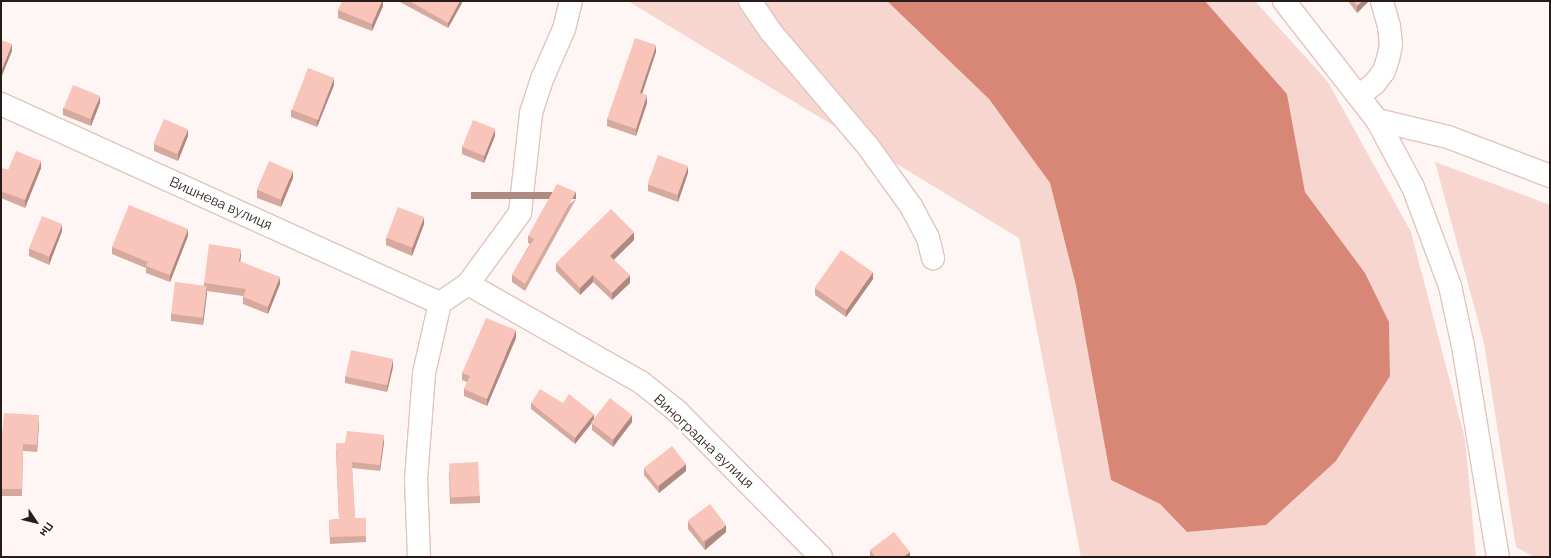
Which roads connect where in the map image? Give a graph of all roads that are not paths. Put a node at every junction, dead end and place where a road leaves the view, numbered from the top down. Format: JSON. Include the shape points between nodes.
{"nodes":[{"id":1,"x":750,"y":1,"type":"edge"},
{"id":2,"x":1284,"y":1,"type":"edge"},
{"id":3,"x":1382,"y":1,"type":"edge"},
{"id":4,"x":570,"y":2,"type":"edge"},
{"id":5,"x":1359,"y":96,"type":"junction"},
{"id":6,"x":1,"y":104,"type":"edge"},
{"id":7,"x":1377,"y":120,"type":"junction"},
{"id":8,"x":1550,"y":176,"type":"edge"},
{"id":9,"x":933,"y":258,"type":"dead end"},
{"id":10,"x":468,"y":284,"type":"junction"},
{"id":11,"x":440,"y":303,"type":"junction"},
{"id":12,"x":420,"y":557,"type":"edge"},
{"id":13,"x":821,"y":557,"type":"edge"},
{"id":14,"x":1498,"y":557,"type":"edge"}],
"edges":[{"from":1,"to":9,"type":"street","via":[[771,32],[867,145],[911,206],[928,238]]},
{"from":2,"to":5,"type":"street"},
{"from":3,"to":5,"type":"street","via":[[1391,45],[1388,59],[1375,83]]},
{"from":4,"to":10,"type":"street","via":[[531,114],[520,214]]},
{"from":5,"to":7,"type":"street"},
{"from":6,"to":11,"type":"street","name":"Вишнева вулиця"},
{"from":7,"to":8,"type":"street","via":[[1448,137]]},
{"from":7,"to":14,"type":"street","via":[[1413,186],[1450,286],[1463,346]]},
{"from":10,"to":11,"type":"street"},
{"from":10,"to":13,"type":"street","name":"Виноградна вулиця","via":[[642,383],[677,411]]},
{"from":11,"to":12,"type":"street","via":[[424,373],[416,480]]}]}
